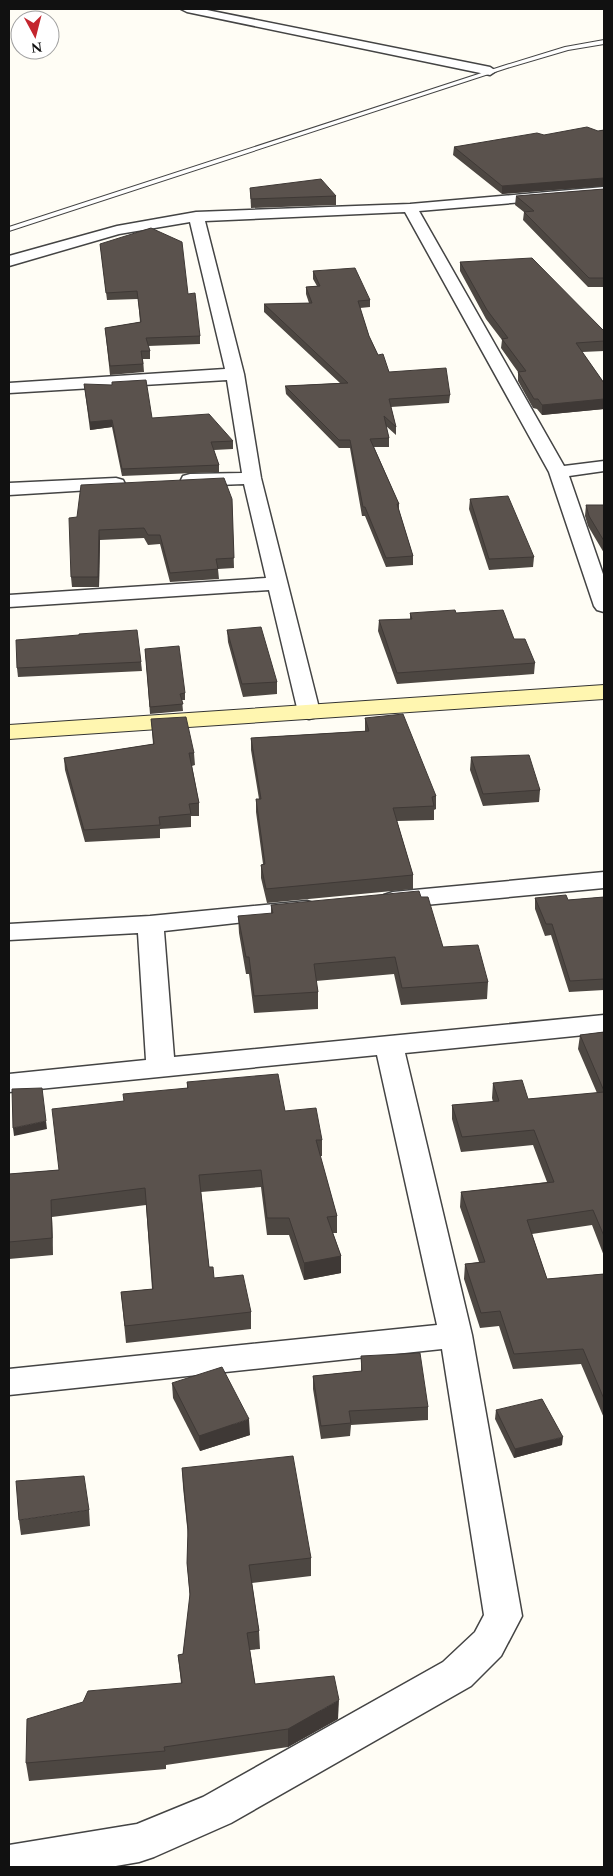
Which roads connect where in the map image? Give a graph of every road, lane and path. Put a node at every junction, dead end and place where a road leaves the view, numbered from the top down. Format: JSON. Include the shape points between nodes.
{"nodes":[{"id":1,"x":187,"y":9,"type":"edge"},
{"id":2,"x":604,"y":42,"type":"edge"},
{"id":3,"x":490,"y":71,"type":"junction"},
{"id":4,"x":604,"y":191,"type":"edge"},
{"id":5,"x":410,"y":208,"type":"junction"},
{"id":6,"x":196,"y":216,"type":"junction"},
{"id":7,"x":9,"y":229,"type":"edge"},
{"id":8,"x":9,"y":262,"type":"edge"},
{"id":9,"x":235,"y":374,"type":"junction"},
{"id":10,"x":9,"y":388,"type":"edge"},
{"id":11,"x":604,"y":466,"type":"edge"},
{"id":12,"x":558,"y":472,"type":"junction"},
{"id":13,"x":252,"y":478,"type":"junction"},
{"id":14,"x":174,"y":481,"type":"edge"},
{"id":15,"x":135,"y":483,"type":"edge"},
{"id":16,"x":9,"y":489,"type":"edge"},
{"id":17,"x":278,"y":583,"type":"junction"},
{"id":18,"x":9,"y":601,"type":"edge"},
{"id":19,"x":604,"y":606,"type":"edge"},
{"id":20,"x":604,"y":692,"type":"edge"},
{"id":21,"x":309,"y":712,"type":"junction"},
{"id":22,"x":9,"y":732,"type":"edge"},
{"id":23,"x":604,"y":880,"type":"edge"},
{"id":24,"x":367,"y":903,"type":"edge"},
{"id":25,"x":328,"y":907,"type":"edge"},
{"id":26,"x":150,"y":924,"type":"junction"},
{"id":27,"x":9,"y":932,"type":"edge"},
{"id":28,"x":604,"y":1024,"type":"edge"},
{"id":29,"x":389,"y":1045,"type":"junction"},
{"id":30,"x":161,"y":1068,"type":"junction"},
{"id":31,"x":9,"y":1083,"type":"edge"},
{"id":32,"x":456,"y":1335,"type":"junction"},
{"id":33,"x":9,"y":1382,"type":"edge"},
{"id":34,"x":9,"y":1865,"type":"edge"}],
"edges":[{"from":1,"to":3,"type":"street"},
{"from":2,"to":3,"type":"lane","via":[[557,50]]},
{"from":3,"to":7,"type":"lane"},
{"from":4,"to":5,"type":"street"},
{"from":5,"to":6,"type":"street"},
{"from":5,"to":12,"type":"street"},
{"from":6,"to":8,"type":"street","via":[[117,230]]},
{"from":6,"to":9,"type":"street"},
{"from":9,"to":10,"type":"street"},
{"from":9,"to":13,"type":"street"},
{"from":11,"to":12,"type":"street"},
{"from":12,"to":19,"type":"street"},
{"from":13,"to":14,"type":"street"},
{"from":13,"to":17,"type":"street"},
{"from":15,"to":16,"type":"street"},
{"from":17,"to":18,"type":"street"},
{"from":17,"to":21,"type":"street"},
{"from":20,"to":21,"type":"street"},
{"from":21,"to":22,"type":"street"},
{"from":23,"to":24,"type":"street"},
{"from":25,"to":26,"type":"street"},
{"from":26,"to":27,"type":"street"},
{"from":26,"to":30,"type":"street"},
{"from":28,"to":29,"type":"street"},
{"from":29,"to":30,"type":"street"},
{"from":29,"to":32,"type":"street"},
{"from":30,"to":31,"type":"street"},
{"from":32,"to":33,"type":"street"},
{"from":32,"to":34,"type":"street","via":[[503,1616],[488,1644],[456,1674],[217,1810],[139,1844]]}]}
